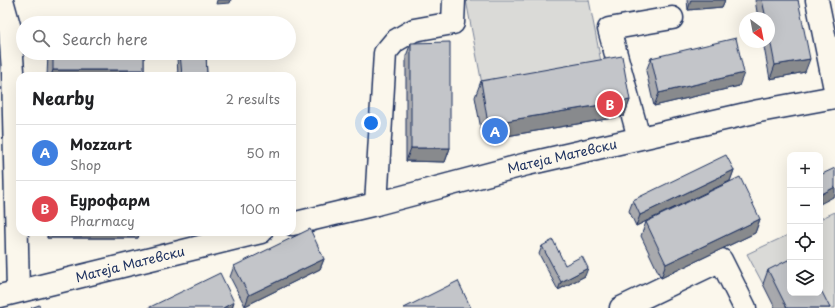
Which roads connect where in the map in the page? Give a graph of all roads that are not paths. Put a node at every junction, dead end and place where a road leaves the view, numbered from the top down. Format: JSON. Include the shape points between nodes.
{"nodes":[{"id":1,"x":2,"y":0,"type":"edge"},
{"id":2,"x":454,"y":0,"type":"edge"},
{"id":3,"x":817,"y":0,"type":"edge"},
{"id":4,"x":672,"y":18,"type":"dead end"},
{"id":5,"x":835,"y":89,"type":"edge"},
{"id":6,"x":835,"y":97,"type":"edge"},
{"id":7,"x":16,"y":99,"type":"edge"},
{"id":8,"x":639,"y":138,"type":"junction"},
{"id":9,"x":376,"y":204,"type":"junction"},
{"id":10,"x":16,"y":213,"type":"edge"},
{"id":11,"x":296,"y":223,"type":"edge"},
{"id":12,"x":217,"y":237,"type":"edge"},
{"id":13,"x":9,"y":294,"type":"edge"},
{"id":14,"x":621,"y":308,"type":"edge"},
{"id":15,"x":745,"y":308,"type":"edge"}],
"edges":[{"from":1,"to":7,"type":"street","via":[[10,29]]},
{"from":2,"to":9,"type":"street","via":[[453,23],[414,30],[394,41],[385,53]]},
{"from":3,"to":5,"type":"street"},
{"from":4,"to":8,"type":"street","via":[[609,30]]},
{"from":6,"to":8,"type":"street","name":"Матеја Матевски"},
{"from":8,"to":9,"type":"street","name":"Матеја Матевски","via":[[527,164]]},
{"from":9,"to":11,"type":"street","name":"Матеја Матевски"},
{"from":10,"to":13,"type":"street"},
{"from":12,"to":13,"type":"street","name":"Матеја Матевски"},
{"from":14,"to":15,"type":"street","via":[[721,260]]}]}
